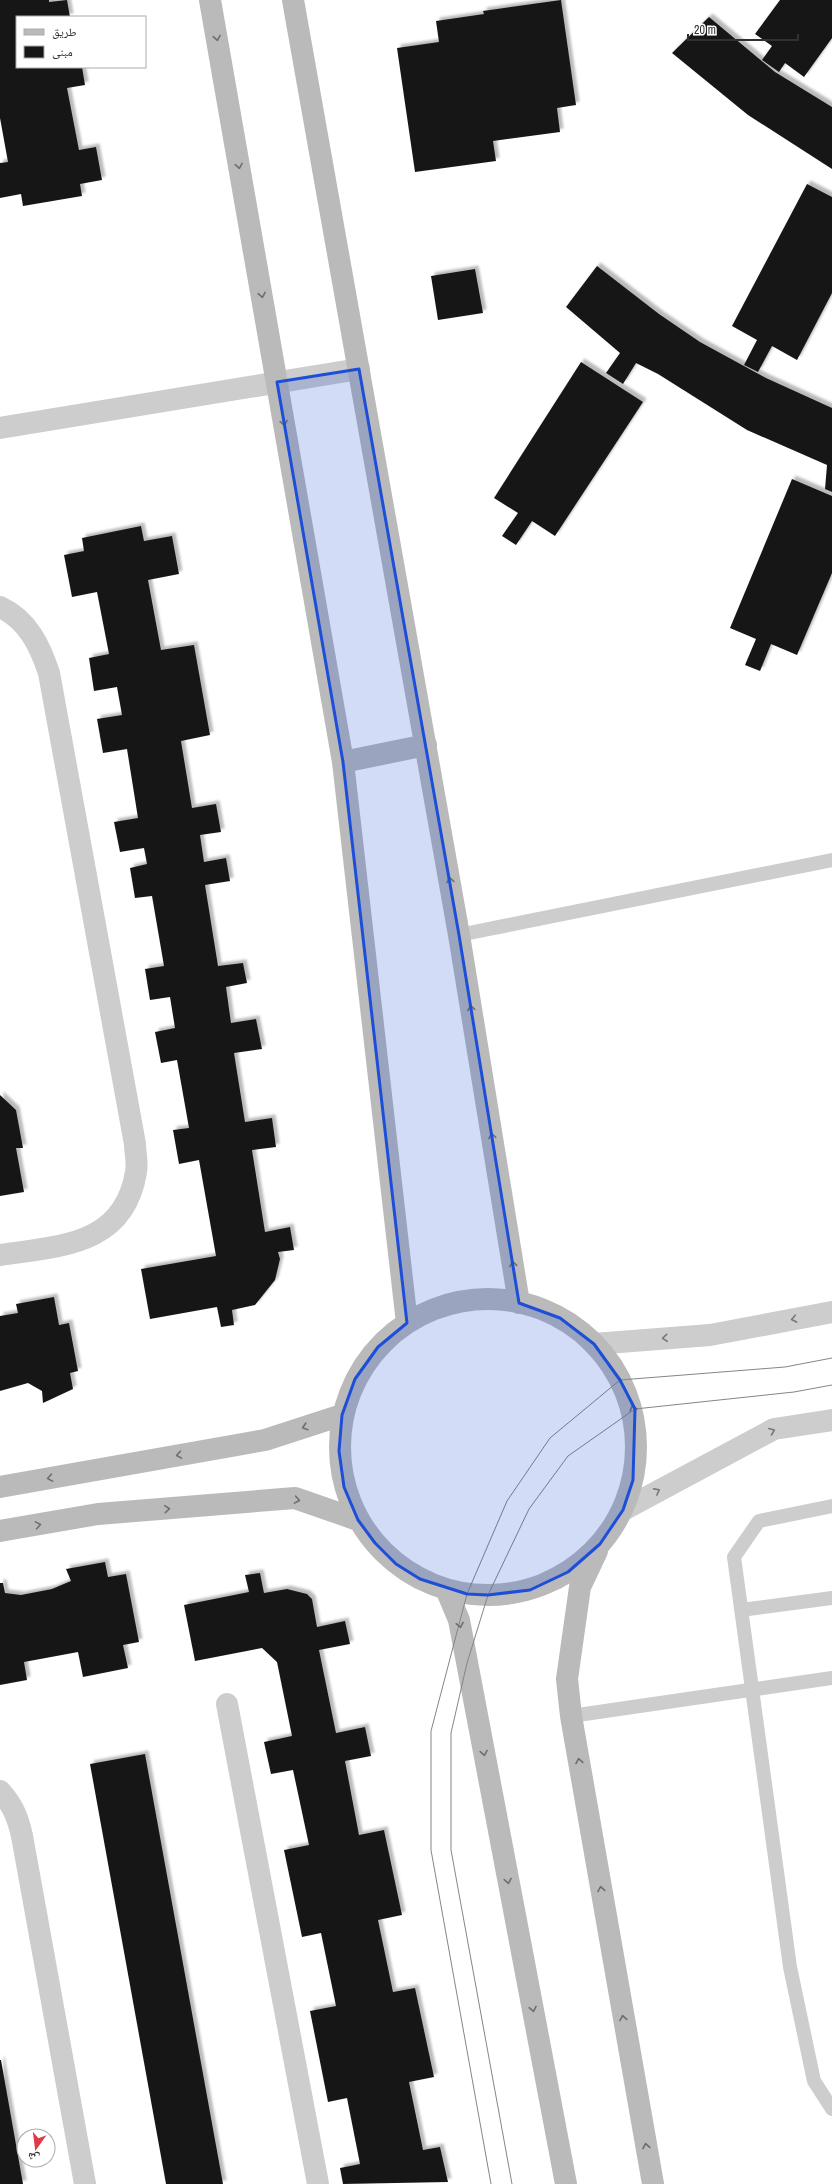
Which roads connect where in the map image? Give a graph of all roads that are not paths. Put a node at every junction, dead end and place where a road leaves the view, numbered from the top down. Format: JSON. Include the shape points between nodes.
{"nodes":[{"id":1,"x":210,"y":0,"type":"edge"},
{"id":2,"x":293,"y":0,"type":"edge"},
{"id":3,"x":359,"y":369,"type":"junction"},
{"id":4,"x":277,"y":382,"type":"junction"},
{"id":5,"x":0,"y":428,"type":"edge"},
{"id":6,"x":0,"y":607,"type":"edge"},
{"id":7,"x":426,"y":745,"type":"junction"},
{"id":8,"x":343,"y":762,"type":"junction"},
{"id":9,"x":832,"y":860,"type":"edge"},
{"id":10,"x":459,"y":935,"type":"junction"},
{"id":11,"x":0,"y":1255,"type":"edge"},
{"id":12,"x":519,"y":1303,"type":"junction"},
{"id":13,"x":832,"y":1312,"type":"edge"},
{"id":14,"x":407,"y":1323,"type":"junction"},
{"id":15,"x":594,"y":1344,"type":"junction"},
{"id":16,"x":342,"y":1415,"type":"junction"},
{"id":17,"x":832,"y":1420,"type":"edge"},
{"id":18,"x":0,"y":1487,"type":"edge"},
{"id":19,"x":832,"y":1506,"type":"edge"},
{"id":20,"x":623,"y":1510,"type":"junction"},
{"id":21,"x":358,"y":1520,"type":"junction"},
{"id":22,"x":0,"y":1532,"type":"edge"},
{"id":23,"x":600,"y":1544,"type":"junction"},
{"id":24,"x":446,"y":1589,"type":"junction"},
{"id":25,"x":832,"y":1598,"type":"edge"},
{"id":26,"x":741,"y":1610,"type":"junction"},
{"id":27,"x":832,"y":1678,"type":"edge"},
{"id":28,"x":752,"y":1689,"type":"junction"},
{"id":29,"x":227,"y":1704,"type":"dead end"},
{"id":30,"x":571,"y":1716,"type":"junction"},
{"id":31,"x":0,"y":1791,"type":"edge"},
{"id":32,"x":832,"y":2109,"type":"edge"},
{"id":33,"x":84,"y":2184,"type":"edge"},
{"id":34,"x":318,"y":2184,"type":"edge"},
{"id":35,"x":566,"y":2184,"type":"edge"},
{"id":36,"x":653,"y":2184,"type":"edge"}],
"edges":[{"from":1,"to":4,"type":"main road","one_way":true},
{"from":2,"to":3,"type":"main road"},
{"from":3,"to":4,"type":"street"},
{"from":3,"to":7,"type":"main road"},
{"from":4,"to":5,"type":"street"},
{"from":4,"to":8,"type":"main road","one_way":true},
{"from":6,"to":11,"type":"street","via":[[27,628],[41,649],[49,673],[135,1144],[137,1170],[130,1196],[116,1218],[96,1235],[71,1244]]},
{"from":7,"to":8,"type":"main road"},
{"from":10,"to":7,"type":"main road","one_way":true},
{"from":8,"to":14,"type":"main road"},
{"from":9,"to":10,"type":"lane"},
{"from":12,"to":10,"type":"main road","one_way":true},
{"from":12,"to":14,"type":"main road","via":[[481,1299],[442,1306]]},
{"from":12,"to":15,"type":"main road","via":[[560,1318]]},
{"from":13,"to":15,"type":"street","one_way":true,"via":[[710,1334]]},
{"from":14,"to":16,"type":"main road","via":[[378,1347],[364,1366],[355,1379]]},
{"from":20,"to":15,"type":"main road","one_way":true,"via":[[633,1480],[635,1409],[620,1380]]},
{"from":16,"to":18,"type":"main road","one_way":true,"via":[[265,1440]]},
{"from":16,"to":21,"type":"main road","via":[[339,1451],[344,1487]]},
{"from":20,"to":17,"type":"street","one_way":true,"via":[[774,1429]]},
{"from":19,"to":26,"type":"lane","via":[[759,1521],[734,1557]]},
{"from":20,"to":23,"type":"main road"},
{"from":22,"to":21,"type":"main road","one_way":true,"via":[[98,1514],[295,1498]]},
{"from":21,"to":24,"type":"main road","via":[[375,1543],[396,1564],[420,1579]]},
{"from":23,"to":24,"type":"main road","via":[[568,1572],[530,1590],[488,1595]]},
{"from":23,"to":30,"type":"main road","via":[[580,1587],[567,1679]]},
{"from":24,"to":35,"type":"main road","one_way":true,"via":[[459,1620]]},
{"from":25,"to":26,"type":"lane"},
{"from":26,"to":28,"type":"lane"},
{"from":27,"to":28,"type":"lane"},
{"from":28,"to":30,"type":"lane"},
{"from":28,"to":32,"type":"lane","via":[[790,1967],[814,2081]]},
{"from":29,"to":34,"type":"street"},
{"from":36,"to":30,"type":"main road","one_way":true},
{"from":31,"to":33,"type":"street","via":[[9,1800],[18,1818],[22,1836]]}]}
